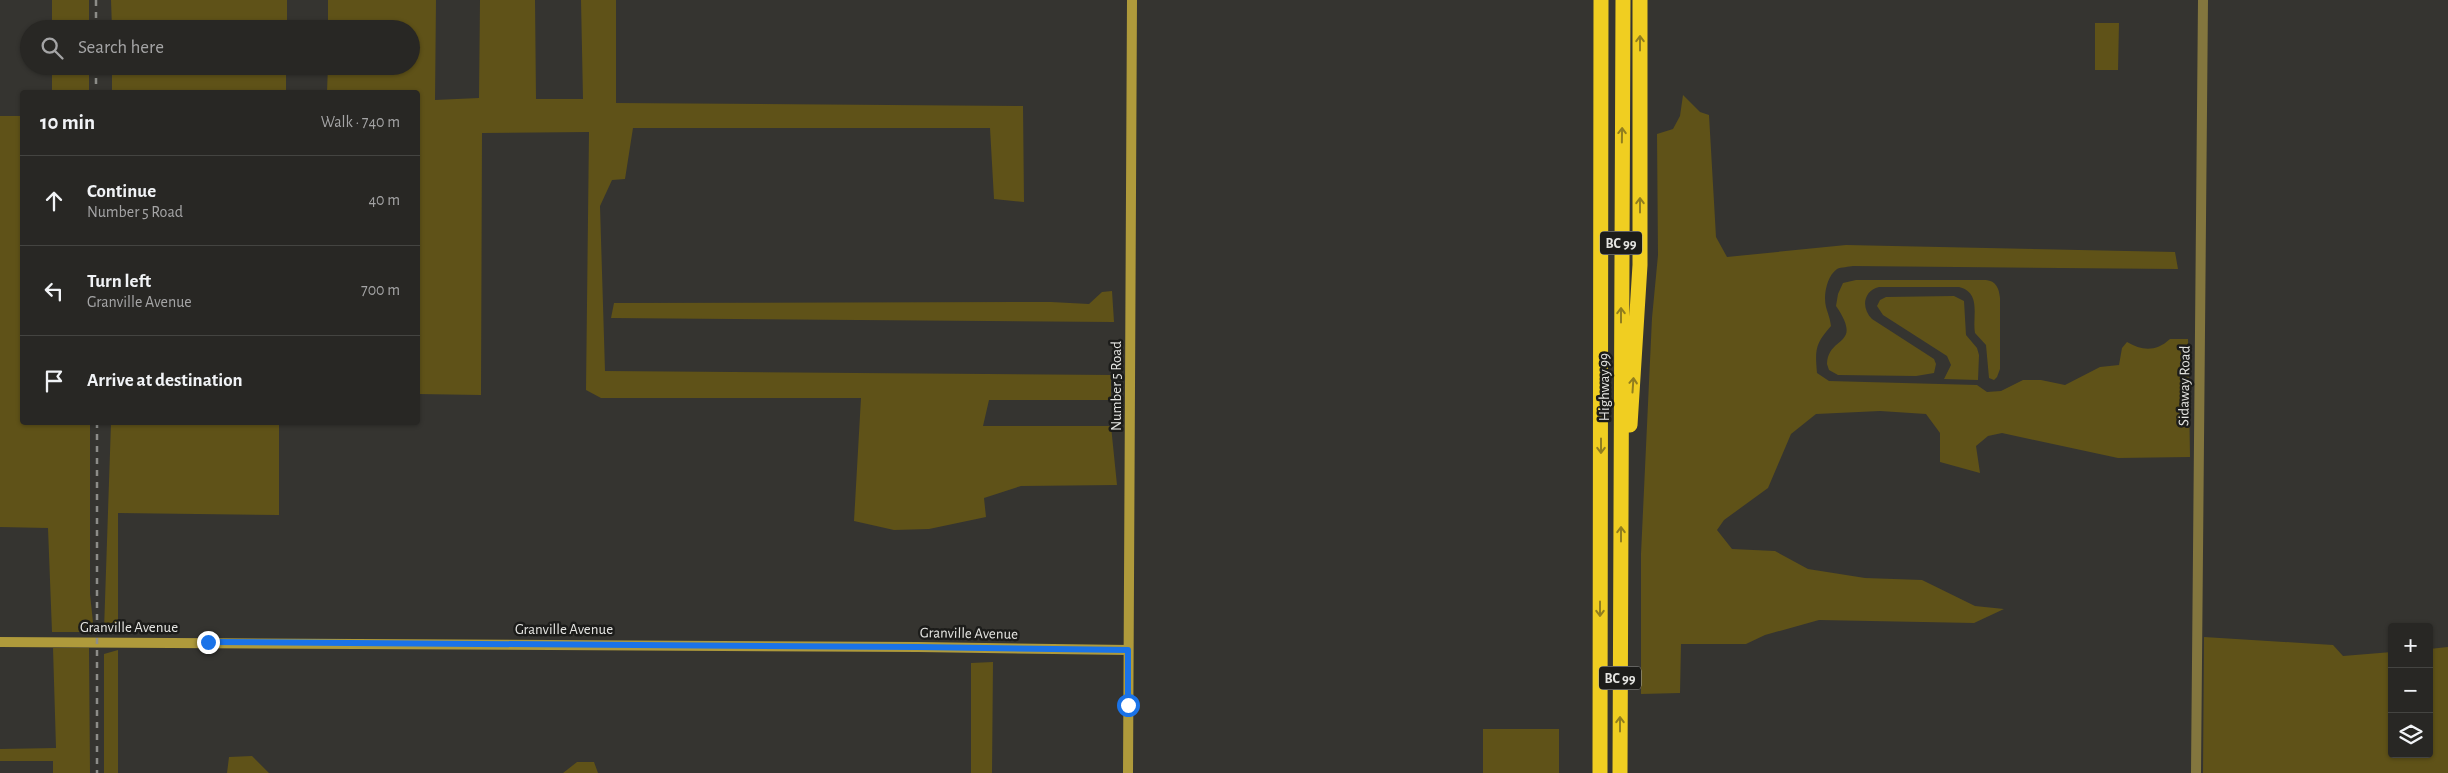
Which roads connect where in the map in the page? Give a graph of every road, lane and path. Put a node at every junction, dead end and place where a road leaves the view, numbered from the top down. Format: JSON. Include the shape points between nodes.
{"nodes":[{"id":1,"x":1132,"y":0,"type":"edge"},
{"id":2,"x":1601,"y":0,"type":"edge"},
{"id":3,"x":1623,"y":0,"type":"edge"},
{"id":4,"x":1640,"y":0,"type":"edge"},
{"id":5,"x":2203,"y":0,"type":"edge"},
{"id":6,"x":1622,"y":486,"type":"junction"},
{"id":7,"x":0,"y":642,"type":"edge"},
{"id":8,"x":1128,"y":650,"type":"junction"},
{"id":9,"x":1128,"y":773,"type":"edge"},
{"id":10,"x":1600,"y":773,"type":"edge"},
{"id":11,"x":1620,"y":773,"type":"edge"},
{"id":12,"x":2196,"y":773,"type":"edge"}],
"edges":[{"from":1,"to":8,"type":"street","name":"Number 5 Road"},
{"from":2,"to":10,"type":"highway","name":"Highway 99","number":"BC 99","one_way":true},
{"from":6,"to":3,"type":"highway","name":"Highway 99","number":"BC 99","one_way":true},
{"from":6,"to":4,"type":"highway","one_way":true,"via":[[1630,434],[1640,265]]},
{"from":5,"to":12,"type":"street","name":"Sidaway Road"},
{"from":11,"to":6,"type":"highway","name":"Highway 99","number":"BC 99","one_way":true},
{"from":7,"to":8,"type":"street","name":"Granville Avenue"},
{"from":8,"to":9,"type":"street","name":"Number 5 Road"}]}
